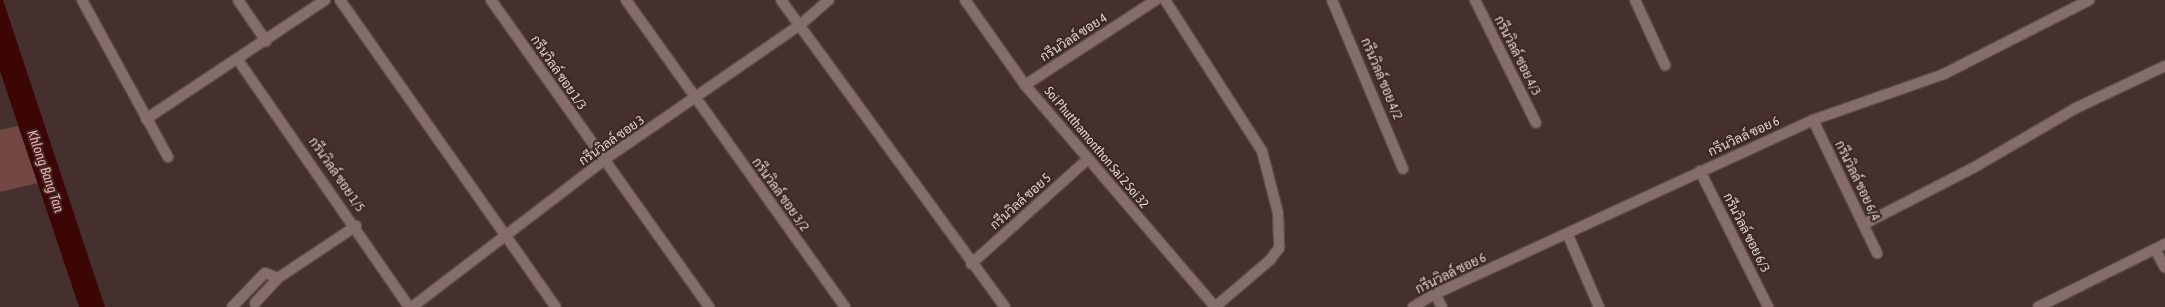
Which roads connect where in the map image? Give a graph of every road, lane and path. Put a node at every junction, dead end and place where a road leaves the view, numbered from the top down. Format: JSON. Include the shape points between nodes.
{"nodes":[{"id":1,"x":82,"y":0,"type":"edge"},
{"id":2,"x":238,"y":0,"type":"edge"},
{"id":3,"x":325,"y":0,"type":"edge"},
{"id":4,"x":340,"y":0,"type":"edge"},
{"id":5,"x":491,"y":0,"type":"edge"},
{"id":6,"x":626,"y":0,"type":"edge"},
{"id":7,"x":781,"y":0,"type":"edge"},
{"id":8,"x":829,"y":0,"type":"edge"},
{"id":9,"x":965,"y":0,"type":"edge"},
{"id":10,"x":1156,"y":0,"type":"edge"},
{"id":11,"x":1165,"y":0,"type":"edge"},
{"id":12,"x":1332,"y":0,"type":"edge"},
{"id":13,"x":1475,"y":0,"type":"edge"},
{"id":14,"x":1635,"y":0,"type":"edge"},
{"id":15,"x":2089,"y":0,"type":"edge"},
{"id":16,"x":800,"y":25,"type":"junction"},
{"id":17,"x":266,"y":41,"type":"junction"},
{"id":18,"x":238,"y":60,"type":"junction"},
{"id":19,"x":1665,"y":65,"type":"dead end"},
{"id":20,"x":2165,"y":66,"type":"edge"},
{"id":21,"x":1025,"y":85,"type":"junction"},
{"id":22,"x":694,"y":99,"type":"junction"},
{"id":23,"x":146,"y":119,"type":"junction"},
{"id":24,"x":1813,"y":120,"type":"junction"},
{"id":25,"x":1536,"y":123,"type":"dead end"},
{"id":26,"x":168,"y":157,"type":"dead end"},
{"id":27,"x":604,"y":160,"type":"junction"},
{"id":28,"x":1087,"y":160,"type":"junction"},
{"id":29,"x":1403,"y":169,"type":"dead end"},
{"id":30,"x":1700,"y":172,"type":"junction"},
{"id":31,"x":1864,"y":224,"type":"junction"},
{"id":32,"x":356,"y":226,"type":"junction"},
{"id":33,"x":1568,"y":235,"type":"junction"},
{"id":34,"x":506,"y":238,"type":"junction"},
{"id":35,"x":2165,"y":244,"type":"edge"},
{"id":36,"x":2155,"y":249,"type":"junction"},
{"id":37,"x":1877,"y":253,"type":"dead end"},
{"id":38,"x":971,"y":264,"type":"junction"},
{"id":39,"x":2165,"y":268,"type":"edge"},
{"id":40,"x":278,"y":278,"type":"junction"},
{"id":41,"x":1435,"y":294,"type":"junction"},
{"id":42,"x":255,"y":303,"type":"dead end"},
{"id":43,"x":232,"y":307,"type":"edge"},
{"id":44,"x":409,"y":307,"type":"edge"},
{"id":45,"x":412,"y":307,"type":"edge"},
{"id":46,"x":556,"y":307,"type":"edge"},
{"id":47,"x":709,"y":307,"type":"edge"},
{"id":48,"x":845,"y":307,"type":"edge"},
{"id":49,"x":1005,"y":307,"type":"edge"},
{"id":50,"x":1215,"y":307,"type":"edge"},
{"id":51,"x":1413,"y":307,"type":"edge"},
{"id":52,"x":1442,"y":307,"type":"edge"},
{"id":53,"x":1599,"y":307,"type":"edge"},
{"id":54,"x":1768,"y":307,"type":"edge"},
{"id":55,"x":2038,"y":307,"type":"edge"}],
"edges":[{"from":1,"to":23,"type":"street"},
{"from":2,"to":17,"type":"street"},
{"from":3,"to":17,"type":"street"},
{"from":4,"to":34,"type":"street"},
{"from":5,"to":27,"type":"street","name":"กรีนวิลล์ ซอย 1/3"},
{"from":6,"to":22,"type":"street","name":"กรีนวิลล์ ซอย 3/2"},
{"from":7,"to":16,"type":"street"},
{"from":8,"to":16,"type":"street","name":"กรีนวิลล์ ซอย 3"},
{"from":9,"to":21,"type":"street","name":"Soi Phutthamonthon Sai 2 Soi 32"},
{"from":10,"to":21,"type":"street","name":"กรีนวิลล์ ซอย 4"},
{"from":11,"to":50,"type":"street","via":[[1262,151],[1278,213],[1278,248],[1270,260]]},
{"from":12,"to":29,"type":"street","name":"กรีนวิลล์ ซอย 4/2"},
{"from":13,"to":25,"type":"street","name":"กรีนวิลล์ ซอย 4/3"},
{"from":14,"to":19,"type":"street"},
{"from":15,"to":24,"type":"street","name":"กรีนวิลล์ ซอย 6","via":[[1932,79]]},
{"from":16,"to":22,"type":"street","name":"กรีนวิลล์ ซอย 3"},
{"from":16,"to":38,"type":"street"},
{"from":17,"to":18,"type":"street"},
{"from":18,"to":23,"type":"street"},
{"from":18,"to":32,"type":"street","name":"กรีนวิลล์ ซอย 1/5"},
{"from":20,"to":31,"type":"street","via":[[2076,108],[1973,168]]},
{"from":21,"to":28,"type":"street","name":"Soi Phutthamonthon Sai 2 Soi 32"},
{"from":22,"to":27,"type":"street","name":"กรีนวิลล์ ซอย 3"},
{"from":22,"to":48,"type":"street","name":"กรีนวิลล์ ซอย 3/2"},
{"from":23,"to":26,"type":"street"},
{"from":24,"to":30,"type":"street","name":"กรีนวิลล์ ซอย 6"},
{"from":24,"to":31,"type":"street","name":"กรีนวิลล์ ซอย 6/4"},
{"from":27,"to":34,"type":"street","name":"กรีนวิลล์ ซอย 3"},
{"from":27,"to":47,"type":"street"},
{"from":28,"to":38,"type":"street","name":"กรีนวิลล์ ซอย 5"},
{"from":28,"to":50,"type":"street","name":"Soi Phutthamonthon Sai 2 Soi 32"},
{"from":30,"to":33,"type":"street","name":"กรีนวิลล์ ซอย 6"},
{"from":30,"to":54,"type":"street","name":"กรีนวิลล์ ซอย 6/3"},
{"from":31,"to":37,"type":"street","name":"กรีนวิลล์ ซอย 6/4"},
{"from":32,"to":40,"type":"street"},
{"from":32,"to":44,"type":"street","name":"กรีนวิลล์ ซอย 1/5"},
{"from":33,"to":41,"type":"street","name":"กรีนวิลล์ ซอย 6"},
{"from":33,"to":53,"type":"street"},
{"from":34,"to":45,"type":"street","name":"กรีนวิลล์ ซอย 3"},
{"from":34,"to":46,"type":"street"},
{"from":35,"to":36,"type":"street"},
{"from":36,"to":39,"type":"street"},
{"from":36,"to":55,"type":"street"},
{"from":38,"to":49,"type":"street"},
{"from":40,"to":42,"type":"street"},
{"from":40,"to":43,"type":"street","via":[[265,273]]},
{"from":41,"to":51,"type":"street","name":"กรีนวิลล์ ซอย 6"},
{"from":41,"to":52,"type":"street"}]}
